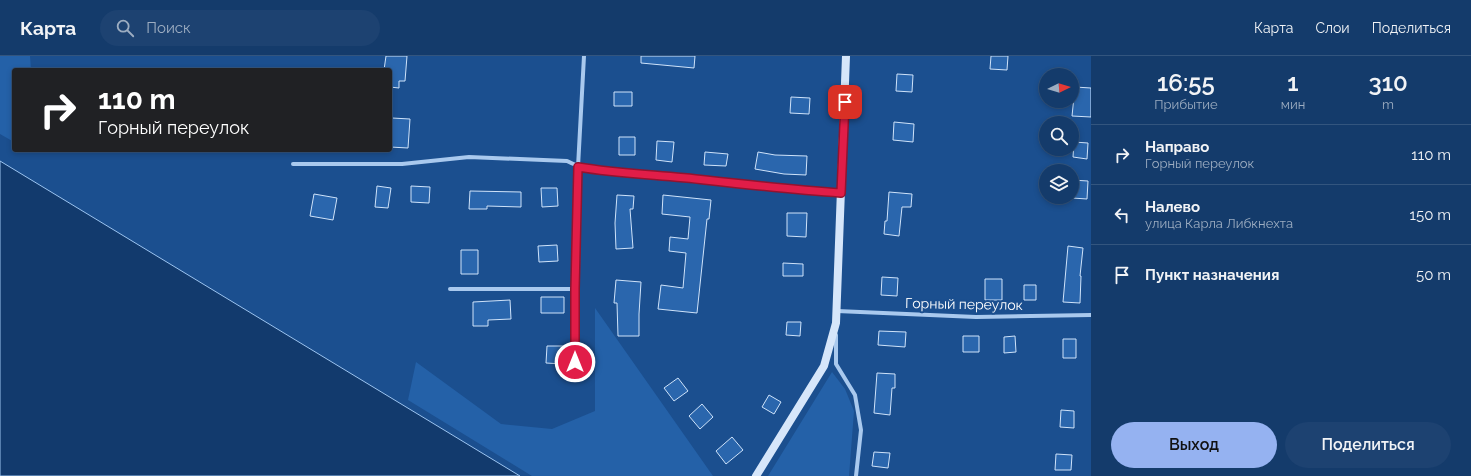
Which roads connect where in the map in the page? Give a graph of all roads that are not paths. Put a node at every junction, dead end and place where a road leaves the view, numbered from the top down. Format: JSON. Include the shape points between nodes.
{"nodes":[{"id":1,"x":584,"y":56,"type":"edge"},
{"id":2,"x":846,"y":56,"type":"edge"},
{"id":3,"x":293,"y":164,"type":"dead end"},
{"id":4,"x":578,"y":167,"type":"junction"},
{"id":5,"x":841,"y":193,"type":"junction"},
{"id":6,"x":450,"y":288,"type":"dead end"},
{"id":7,"x":575,"y":289,"type":"junction"},
{"id":8,"x":837,"y":311,"type":"junction"},
{"id":9,"x":1091,"y":314,"type":"edge"},
{"id":10,"x":836,"y":323,"type":"junction"},
{"id":11,"x":575,"y":362,"type":"dead end"},
{"id":12,"x":756,"y":476,"type":"edge"},
{"id":13,"x":856,"y":476,"type":"edge"}],
"edges":[{"from":1,"to":4,"type":"street"},
{"from":2,"to":5,"type":"street"},
{"from":3,"to":4,"type":"street","via":[[402,164],[469,157],[567,161]]},
{"from":4,"to":5,"type":"street"},
{"from":4,"to":7,"type":"street"},
{"from":5,"to":8,"type":"street"},
{"from":6,"to":7,"type":"street"},
{"from":7,"to":11,"type":"street"},
{"from":8,"to":9,"type":"street","name":"Горный переулок","via":[[976,317]]},
{"from":8,"to":10,"type":"street"},
{"from":10,"to":12,"type":"street","via":[[824,366]]},
{"from":10,"to":13,"type":"street","via":[[836,364],[856,395],[861,430]]}]}
